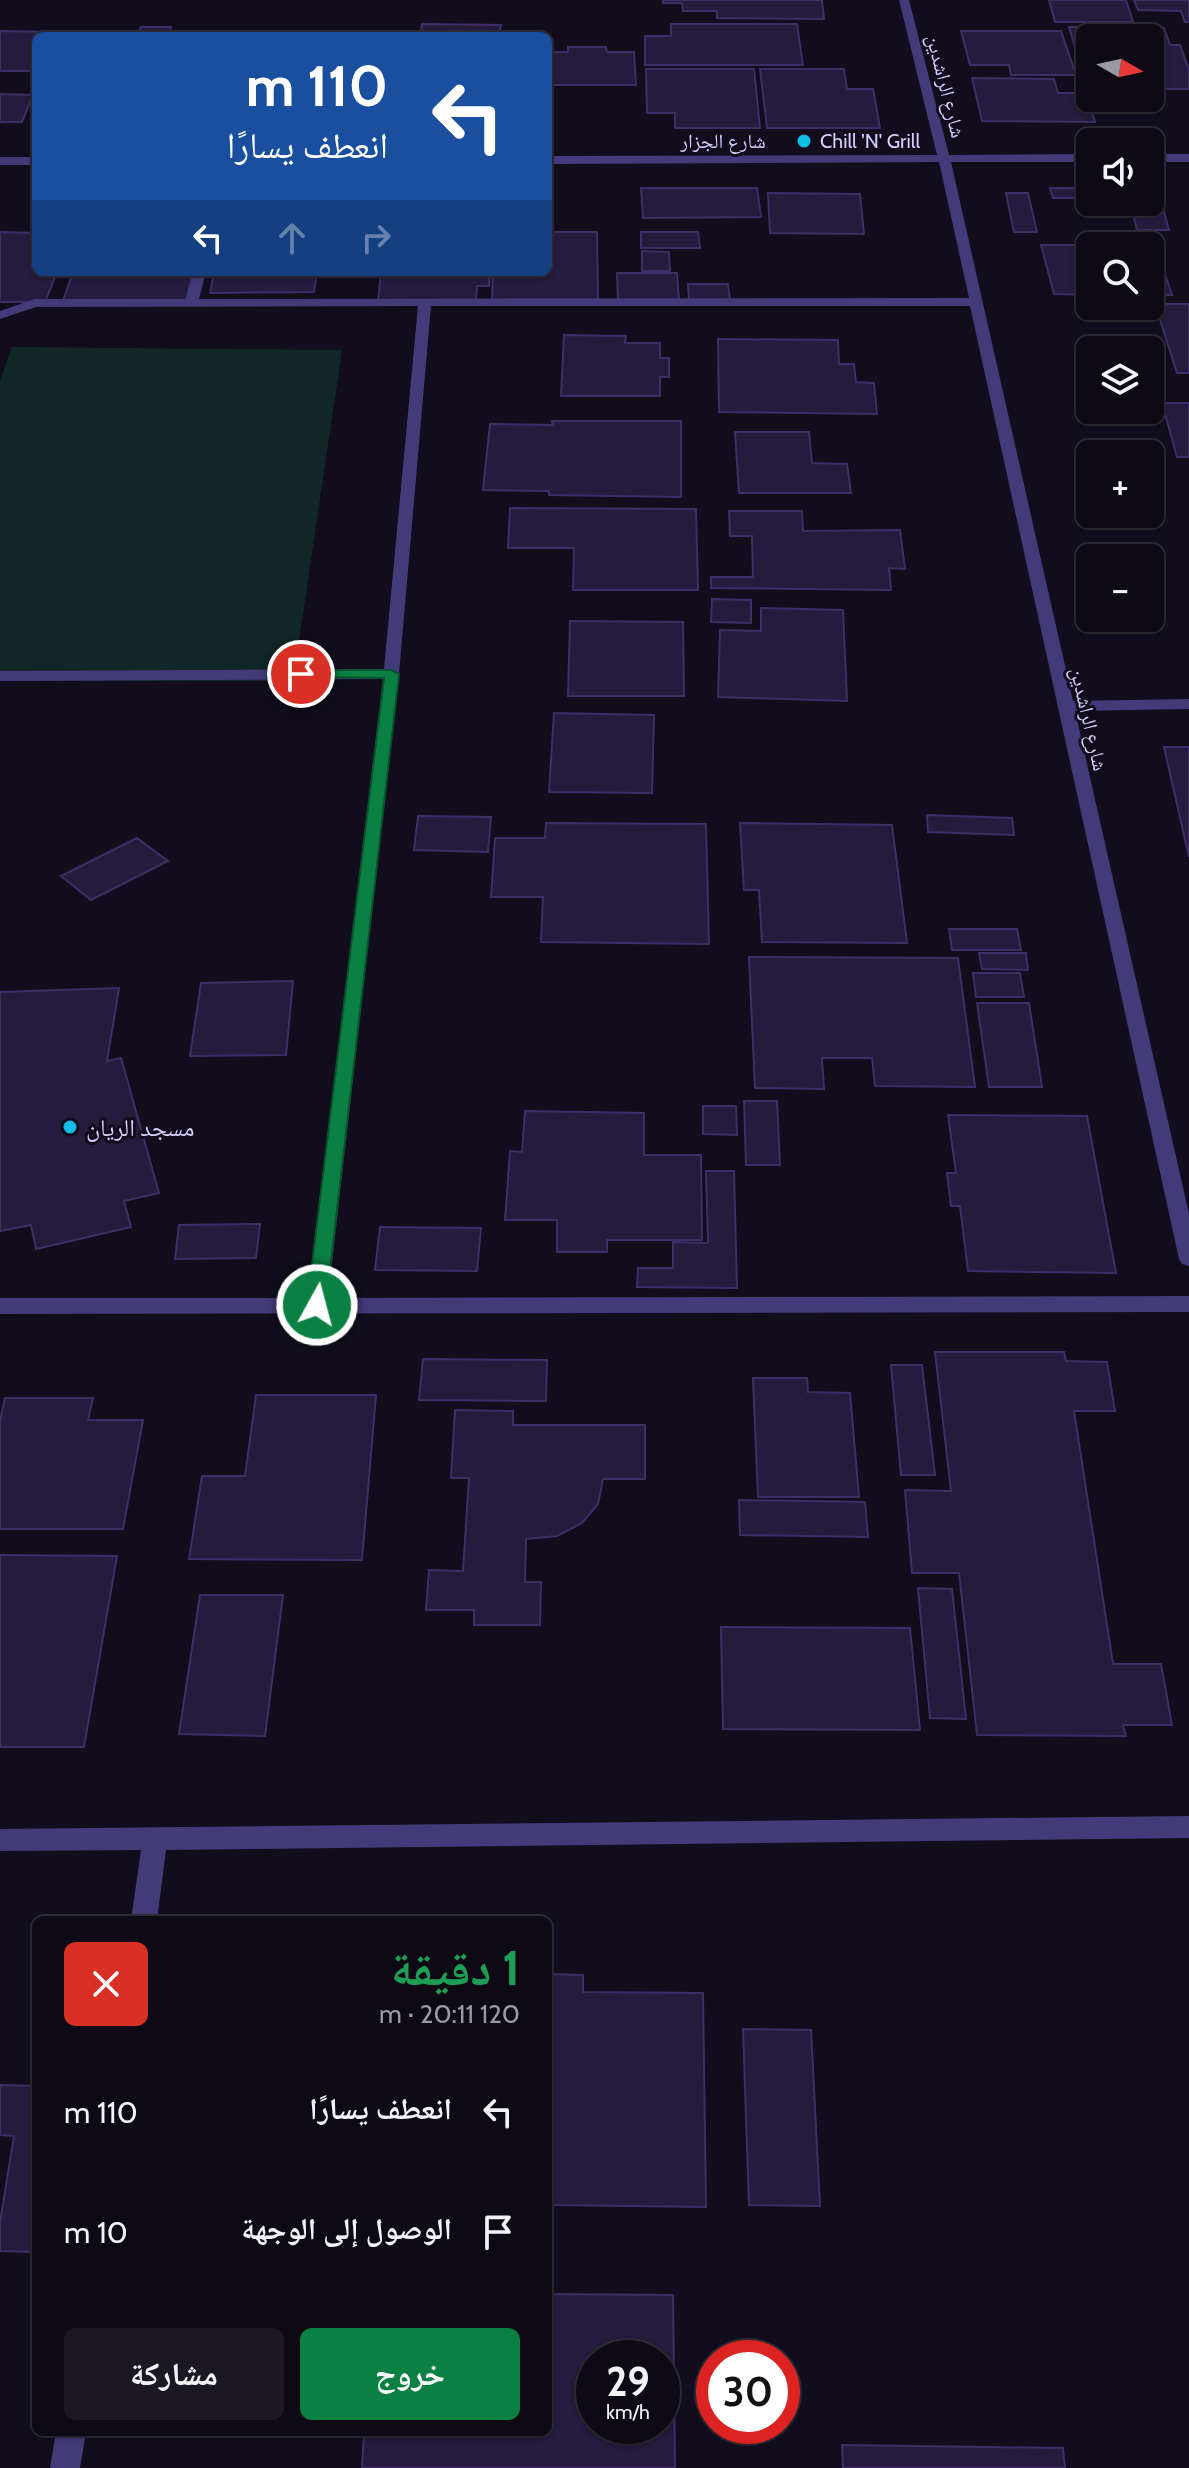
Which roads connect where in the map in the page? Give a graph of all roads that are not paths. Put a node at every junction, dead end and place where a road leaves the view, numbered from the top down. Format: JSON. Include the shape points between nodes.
{"nodes":[{"id":1,"x":904,"y":0,"type":"edge"},
{"id":2,"x":1076,"y":158,"type":"edge"},
{"id":3,"x":1164,"y":158,"type":"edge"},
{"id":4,"x":1189,"y":158,"type":"edge"},
{"id":5,"x":944,"y":159,"type":"junction"},
{"id":6,"x":552,"y":160,"type":"edge"},
{"id":7,"x":0,"y":161,"type":"edge"},
{"id":8,"x":32,"y":161,"type":"edge"},
{"id":9,"x":199,"y":276,"type":"edge"},
{"id":10,"x":975,"y":302,"type":"junction"},
{"id":11,"x":425,"y":304,"type":"junction"},
{"id":12,"x":191,"y":305,"type":"junction"},
{"id":13,"x":0,"y":315,"type":"edge"},
{"id":14,"x":391,"y":674,"type":"junction"},
{"id":15,"x":0,"y":676,"type":"edge"},
{"id":16,"x":1189,"y":704,"type":"edge"},
{"id":17,"x":1065,"y":706,"type":"junction"},
{"id":18,"x":1189,"y":1259,"type":"edge"},
{"id":19,"x":1189,"y":1304,"type":"edge"},
{"id":20,"x":317,"y":1305,"type":"junction"},
{"id":21,"x":0,"y":1306,"type":"edge"},
{"id":22,"x":1189,"y":1827,"type":"edge"},
{"id":23,"x":155,"y":1839,"type":"junction"},
{"id":24,"x":0,"y":1840,"type":"edge"},
{"id":25,"x":145,"y":1916,"type":"edge"},
{"id":26,"x":70,"y":2436,"type":"edge"},
{"id":27,"x":65,"y":2468,"type":"edge"}],
"edges":[{"from":1,"to":5,"type":"street","name":"شارع الراشدين"},
{"from":2,"to":5,"type":"street","name":"شارع الجزار"},
{"from":3,"to":4,"type":"street"},
{"from":5,"to":6,"type":"street","name":"شارع الجزار"},
{"from":5,"to":10,"type":"street","name":"شارع الراشدين"},
{"from":7,"to":8,"type":"street"},
{"from":9,"to":12,"type":"street"},
{"from":10,"to":11,"type":"street"},
{"from":10,"to":17,"type":"street","name":"شارع الراشدين"},
{"from":11,"to":12,"type":"street"},
{"from":11,"to":14,"type":"street"},
{"from":12,"to":13,"type":"street","via":[[35,303]]},
{"from":14,"to":15,"type":"street"},
{"from":14,"to":20,"type":"street"},
{"from":16,"to":17,"type":"street"},
{"from":17,"to":18,"type":"street","name":"شارع الراشدين"},
{"from":19,"to":20,"type":"street"},
{"from":20,"to":21,"type":"street"},
{"from":22,"to":23,"type":"street"},
{"from":23,"to":24,"type":"street"},
{"from":23,"to":25,"type":"street"},
{"from":26,"to":27,"type":"street"}]}
